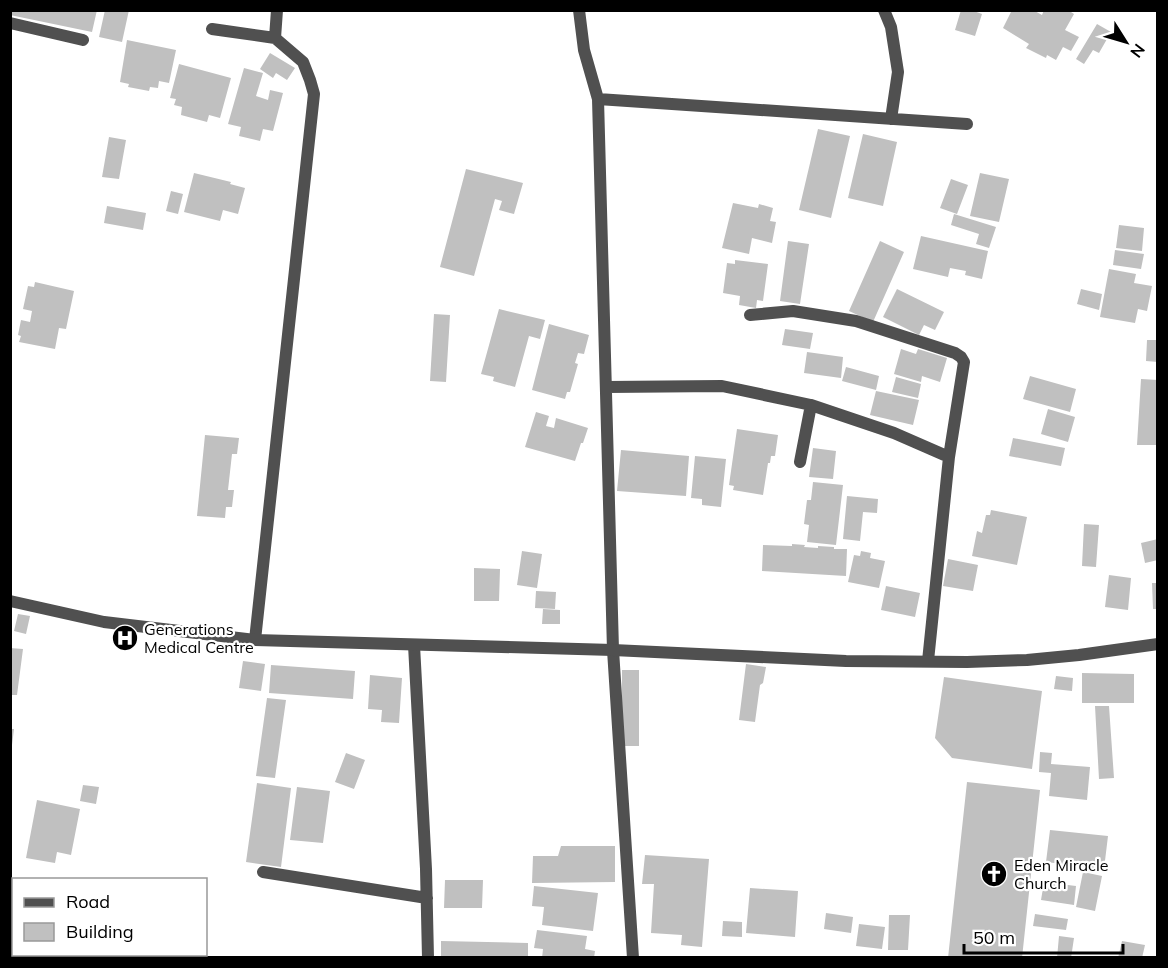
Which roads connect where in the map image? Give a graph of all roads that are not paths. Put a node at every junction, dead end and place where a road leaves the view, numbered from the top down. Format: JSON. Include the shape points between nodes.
{"nodes":[{"id":1,"x":277,"y":10,"type":"edge"},
{"id":2,"x":579,"y":10,"type":"edge"},
{"id":3,"x":884,"y":10,"type":"edge"},
{"id":4,"x":10,"y":24,"type":"edge"},
{"id":5,"x":212,"y":29,"type":"dead end"},
{"id":6,"x":275,"y":38,"type":"junction"},
{"id":7,"x":83,"y":40,"type":"dead end"},
{"id":8,"x":598,"y":99,"type":"junction"},
{"id":9,"x":891,"y":119,"type":"junction"},
{"id":10,"x":967,"y":124,"type":"dead end"},
{"id":11,"x":750,"y":315,"type":"dead end"},
{"id":12,"x":607,"y":387,"type":"junction"},
{"id":13,"x":811,"y":405,"type":"junction"},
{"id":14,"x":948,"y":457,"type":"junction"},
{"id":15,"x":800,"y":462,"type":"dead end"},
{"id":16,"x":10,"y":601,"type":"edge"},
{"id":17,"x":255,"y":640,"type":"junction"},
{"id":18,"x":1158,"y":644,"type":"edge"},
{"id":19,"x":414,"y":645,"type":"junction"},
{"id":20,"x":613,"y":650,"type":"junction"},
{"id":21,"x":928,"y":662,"type":"junction"},
{"id":22,"x":263,"y":872,"type":"dead end"},
{"id":23,"x":427,"y":898,"type":"junction"},
{"id":24,"x":428,"y":957,"type":"edge"},
{"id":25,"x":633,"y":957,"type":"edge"}],
"edges":[{"from":1,"to":6,"type":"street"},
{"from":2,"to":8,"type":"street","via":[[584,50]]},
{"from":3,"to":9,"type":"street","via":[[891,27],[898,72]]},
{"from":4,"to":7,"type":"street"},
{"from":5,"to":6,"type":"street"},
{"from":6,"to":17,"type":"street","via":[[303,62],[314,94]]},
{"from":8,"to":9,"type":"street"},
{"from":8,"to":12,"type":"street"},
{"from":9,"to":10,"type":"street"},
{"from":11,"to":14,"type":"street","via":[[793,311],[856,321],[956,353],[964,362]]},
{"from":12,"to":13,"type":"street","via":[[722,386]]},
{"from":12,"to":20,"type":"street"},
{"from":13,"to":14,"type":"street","via":[[894,433]]},
{"from":13,"to":15,"type":"street"},
{"from":14,"to":21,"type":"street"},
{"from":16,"to":17,"type":"street","via":[[104,622]]},
{"from":17,"to":19,"type":"street"},
{"from":18,"to":21,"type":"street","via":[[1027,660]]},
{"from":19,"to":20,"type":"street"},
{"from":19,"to":23,"type":"street"},
{"from":20,"to":21,"type":"street"},
{"from":20,"to":25,"type":"street"},
{"from":22,"to":23,"type":"street"},
{"from":23,"to":24,"type":"street"}]}
